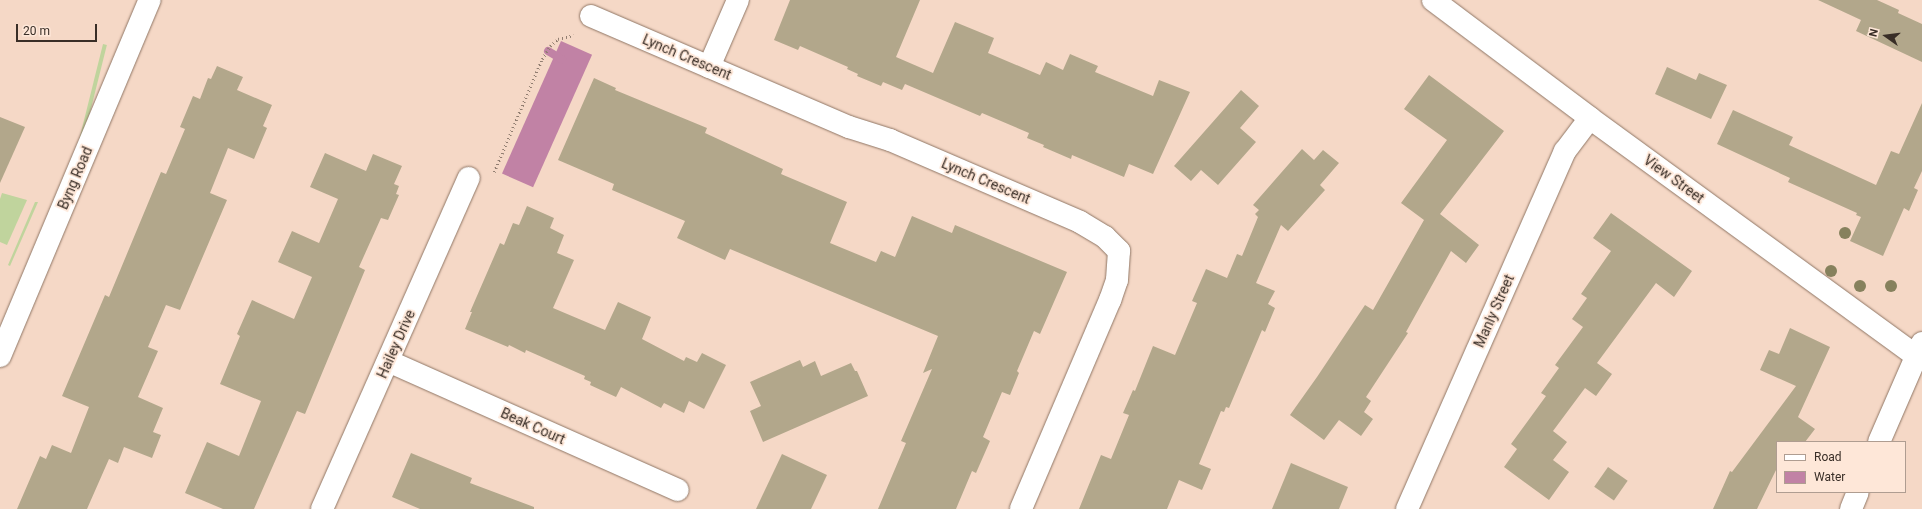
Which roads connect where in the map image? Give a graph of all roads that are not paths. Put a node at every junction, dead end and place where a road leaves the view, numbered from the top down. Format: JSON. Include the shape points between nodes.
{"nodes":[{"id":1,"x":150,"y":0,"type":"edge"},
{"id":2,"x":738,"y":0,"type":"edge"},
{"id":3,"x":1433,"y":0,"type":"edge"},
{"id":4,"x":591,"y":16,"type":"dead end"},
{"id":5,"x":709,"y":67,"type":"junction"},
{"id":6,"x":1590,"y":118,"type":"junction"},
{"id":7,"x":469,"y":178,"type":"road end"},
{"id":8,"x":1919,"y":349,"type":"edge"},
{"id":9,"x":0,"y":356,"type":"edge"},
{"id":10,"x":388,"y":361,"type":"junction"},
{"id":11,"x":1879,"y":441,"type":"edge"},
{"id":12,"x":678,"y":490,"type":"dead end"},
{"id":13,"x":1858,"y":493,"type":"edge"},
{"id":14,"x":322,"y":509,"type":"edge"},
{"id":15,"x":1021,"y":509,"type":"edge"},
{"id":16,"x":1407,"y":509,"type":"edge"},
{"id":17,"x":1851,"y":509,"type":"edge"}],
"edges":[{"from":1,"to":9,"type":"street","name":"Byng Road"},
{"from":2,"to":5,"type":"street"},
{"from":3,"to":6,"type":"street","name":"View Street"},
{"from":4,"to":5,"type":"street","name":"Lynch Crescent"},
{"from":5,"to":15,"type":"street","name":"Lynch Crescent","via":[[849,127],[890,140],[1080,222],[1105,237],[1119,251],[1117,280],[1110,300]]},
{"from":6,"to":8,"type":"street","name":"View Street"},
{"from":6,"to":16,"type":"street","name":"Manly Street","via":[[1565,151]]},
{"from":7,"to":10,"type":"street","name":"Hailey Drive"},
{"from":8,"to":11,"type":"street"},
{"from":10,"to":12,"type":"street","name":"Beak Court"},
{"from":10,"to":14,"type":"street","name":"Hailey Drive"},
{"from":13,"to":17,"type":"street"}]}
